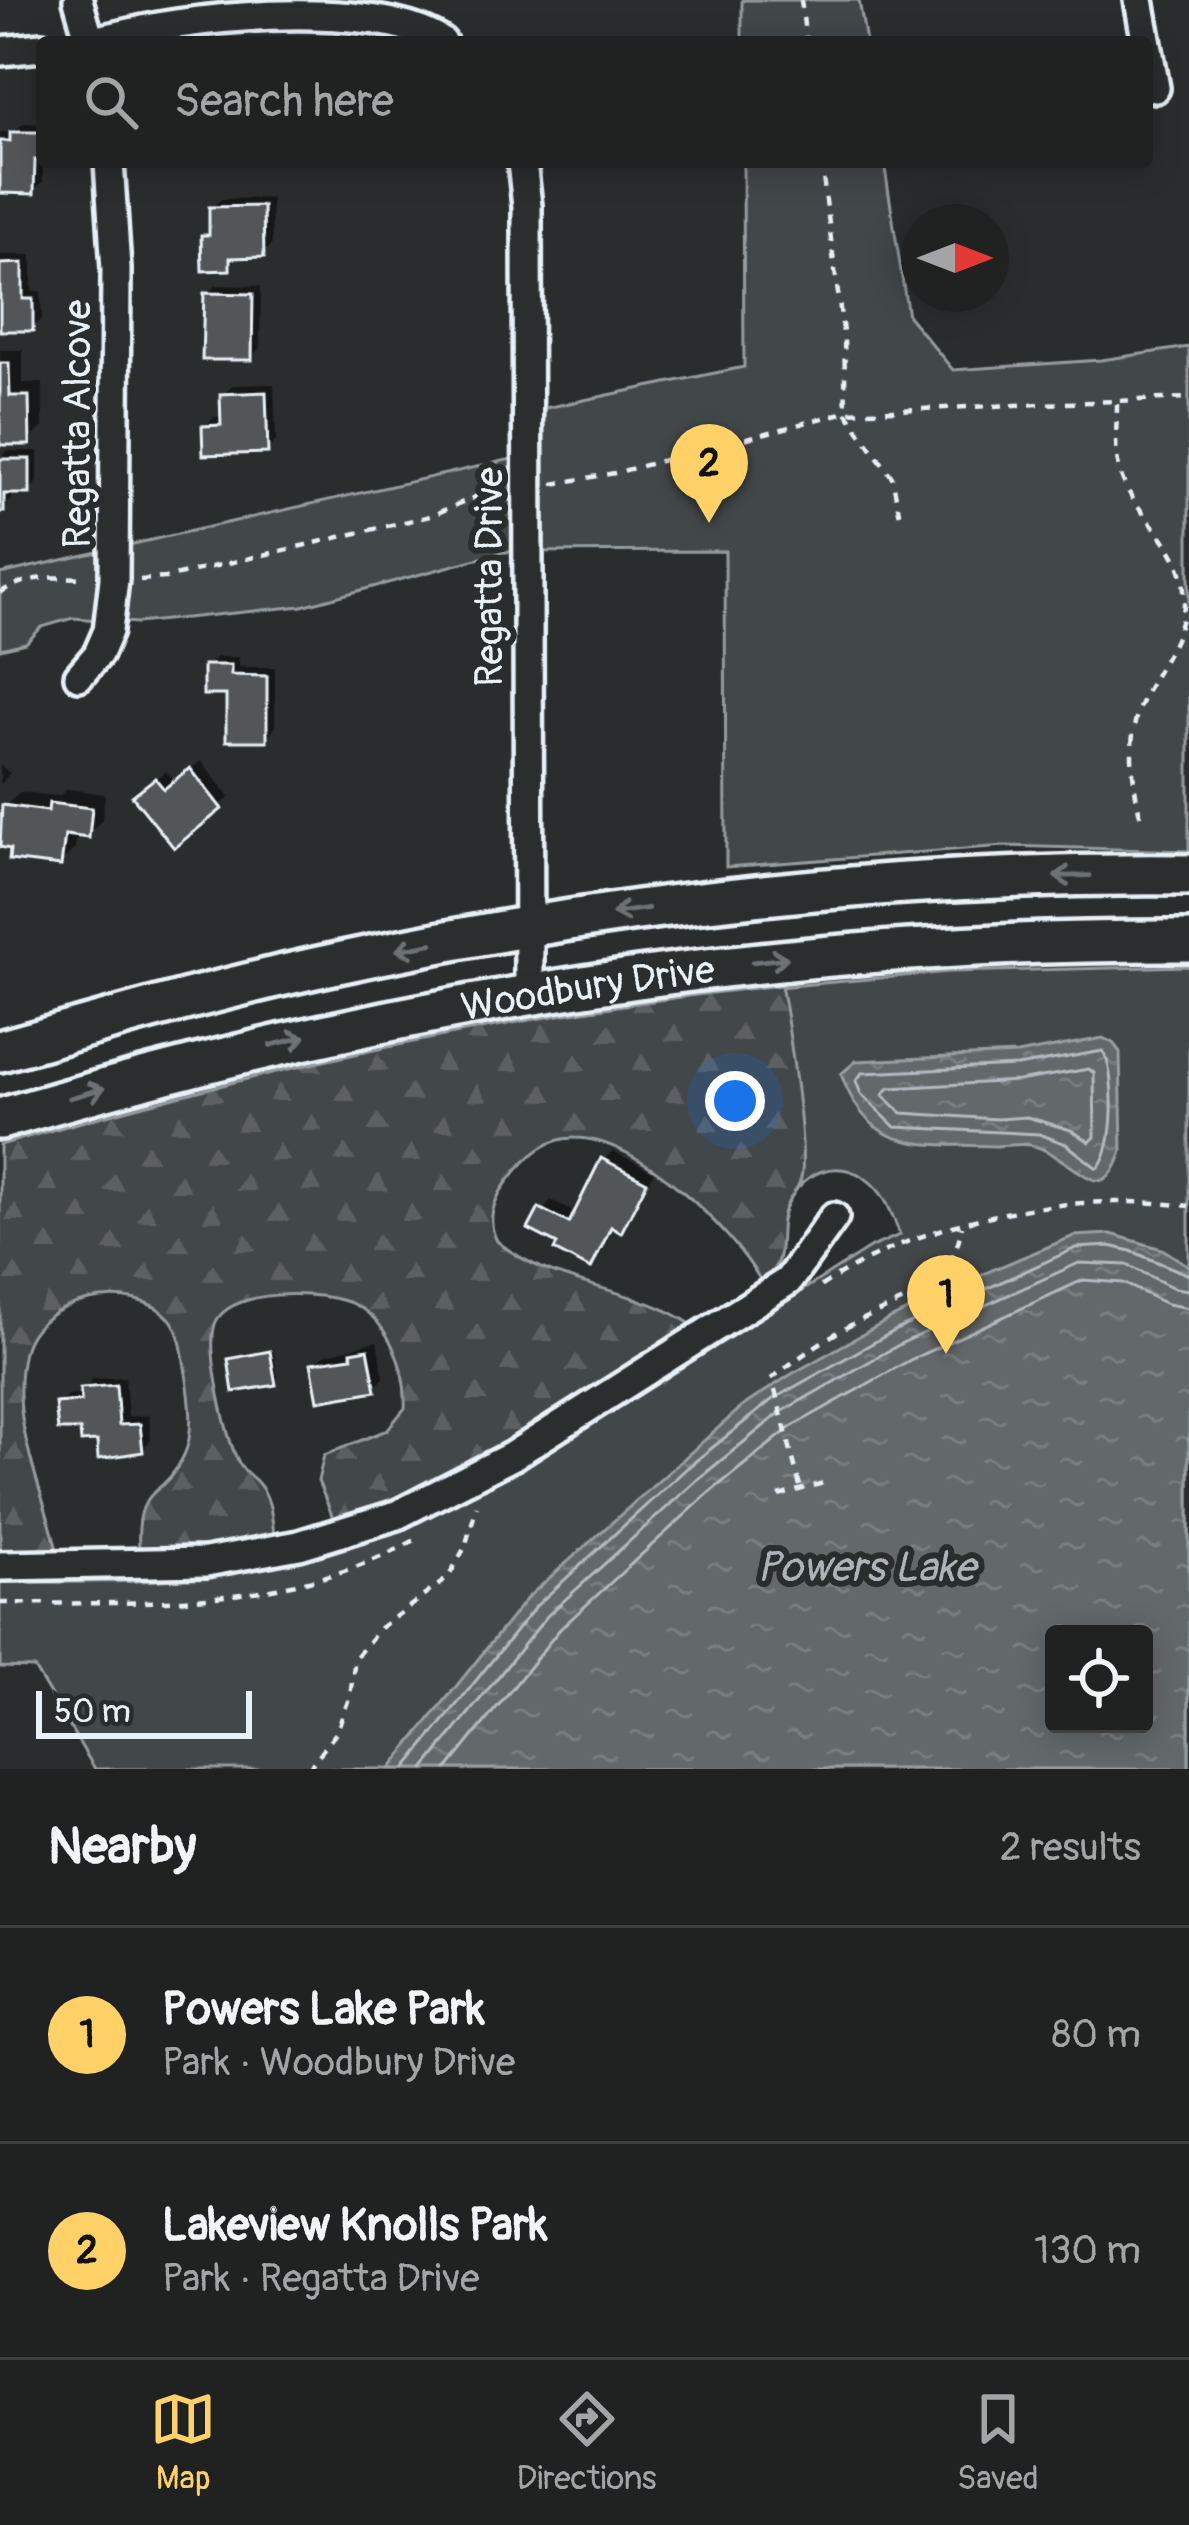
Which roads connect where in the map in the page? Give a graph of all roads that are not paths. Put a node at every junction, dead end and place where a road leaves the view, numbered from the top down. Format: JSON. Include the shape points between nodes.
{"nodes":[{"id":1,"x":78,"y":0,"type":"edge"},
{"id":2,"x":1139,"y":0,"type":"edge"},
{"id":3,"x":87,"y":36,"type":"edge"},
{"id":4,"x":116,"y":36,"type":"edge"},
{"id":5,"x":428,"y":36,"type":"edge"},
{"id":6,"x":1146,"y":36,"type":"edge"},
{"id":7,"x":36,"y":48,"type":"edge"},
{"id":8,"x":0,"y":51,"type":"edge"},
{"id":9,"x":1153,"y":77,"type":"edge"},
{"id":10,"x":1155,"y":88,"type":"dead end"},
{"id":11,"x":109,"y":168,"type":"edge"},
{"id":12,"x":523,"y":168,"type":"edge"},
{"id":13,"x":80,"y":676,"type":"dead end"},
{"id":14,"x":1189,"y":875,"type":"edge"},
{"id":15,"x":529,"y":927,"type":"junction"},
{"id":16,"x":1189,"y":941,"type":"edge"},
{"id":17,"x":530,"y":992,"type":"junction"},
{"id":18,"x":0,"y":1051,"type":"edge"},
{"id":19,"x":0,"y":1118,"type":"edge"},
{"id":20,"x":834,"y":1217,"type":"dead end"},
{"id":21,"x":0,"y":1566,"type":"edge"}],
"edges":[{"from":1,"to":3,"type":"street"},
{"from":2,"to":6,"type":"street"},
{"from":4,"to":5,"type":"street","via":[[178,23],[358,16]]},
{"from":7,"to":8,"type":"street"},
{"from":9,"to":10,"type":"street"},
{"from":11,"to":13,"type":"street","name":"Regatta Alcove","via":[[114,579],[108,631]]},
{"from":12,"to":15,"type":"street","name":"Regatta Drive"},
{"from":14,"to":15,"type":"main road","name":"Woodbury Drive","one_way":true,"via":[[867,886]]},
{"from":15,"to":17,"type":"street","name":"Regatta Drive"},
{"from":15,"to":18,"type":"main road","name":"Woodbury Drive","one_way":true,"via":[[290,974]]},
{"from":17,"to":16,"type":"main road","name":"Woodbury Drive","one_way":true,"via":[[888,950]]},
{"from":19,"to":17,"type":"main road","name":"Woodbury Drive","one_way":true,"via":[[304,1036]]},
{"from":20,"to":21,"type":"street","via":[[788,1281],[512,1456],[397,1514],[230,1558]]}]}
